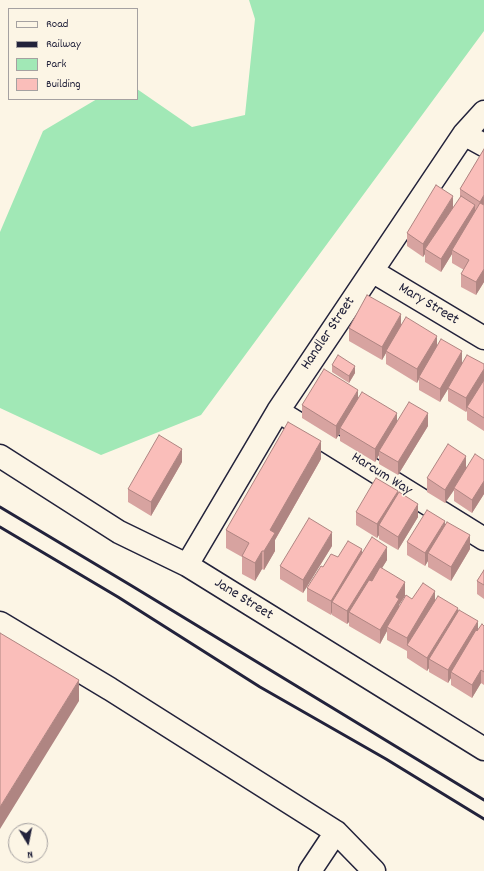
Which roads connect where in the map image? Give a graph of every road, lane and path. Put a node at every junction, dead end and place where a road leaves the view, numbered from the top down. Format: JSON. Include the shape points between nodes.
{"nodes":[{"id":1,"x":484,"y":112,"type":"edge"},
{"id":2,"x":464,"y":134,"type":"junction"},
{"id":3,"x":484,"y":145,"type":"edge"},
{"id":4,"x":372,"y":271,"type":"junction"},
{"id":5,"x":484,"y":338,"type":"edge"},
{"id":6,"x":278,"y":411,"type":"junction"},
{"id":7,"x":0,"y":456,"type":"edge"},
{"id":8,"x":484,"y":539,"type":"edge"},
{"id":9,"x":187,"y":565,"type":"junction"},
{"id":10,"x":0,"y":623,"type":"edge"},
{"id":11,"x":484,"y":749,"type":"edge"},
{"id":12,"x":336,"y":832,"type":"junction"},
{"id":13,"x":310,"y":871,"type":"edge"},
{"id":14,"x":374,"y":871,"type":"edge"}],
"edges":[{"from":1,"to":2,"type":"street","name":"Handler Street"},
{"from":2,"to":3,"type":"street"},
{"from":2,"to":4,"type":"street","name":"Handler Street"},
{"from":4,"to":5,"type":"street","name":"Mary Street"},
{"from":4,"to":6,"type":"street","name":"Handler Street"},
{"from":6,"to":8,"type":"street","name":"Harcum Way"},
{"from":6,"to":9,"type":"street","name":"Handler Street"},
{"from":7,"to":9,"type":"street","name":"Jane Street","via":[[119,532]]},
{"from":9,"to":11,"type":"street","name":"Jane Street"},
{"from":10,"to":12,"type":"street"},
{"from":12,"to":13,"type":"street"},
{"from":12,"to":14,"type":"street"}]}
